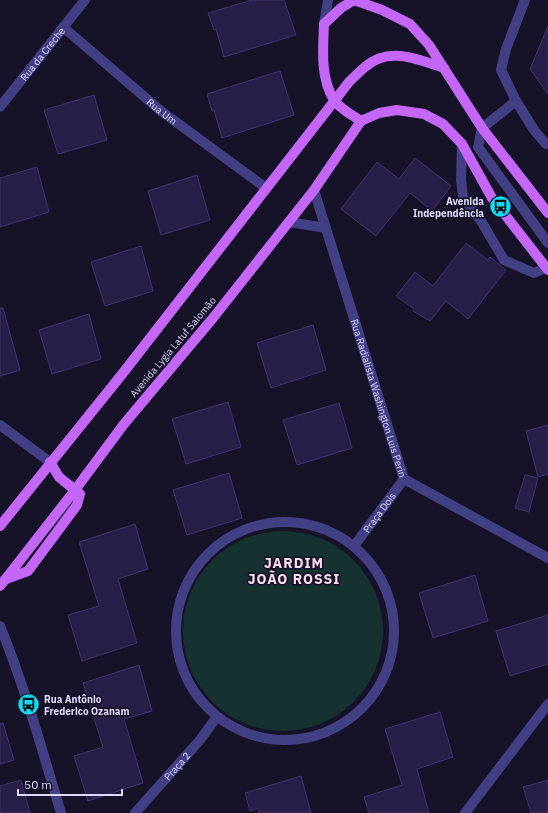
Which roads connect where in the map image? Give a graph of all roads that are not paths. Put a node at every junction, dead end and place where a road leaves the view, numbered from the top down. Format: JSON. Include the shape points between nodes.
{"nodes":[{"id":1,"x":85,"y":0,"type":"edge"},
{"id":2,"x":328,"y":0,"type":"edge"},
{"id":3,"x":354,"y":0,"type":"edge"},
{"id":4,"x":525,"y":0,"type":"edge"},
{"id":5,"x":324,"y":24,"type":"junction"},
{"id":6,"x":63,"y":27,"type":"junction"},
{"id":7,"x":444,"y":68,"type":"junction"},
{"id":8,"x":334,"y":100,"type":"junction"},
{"id":9,"x":516,"y":101,"type":"junction"},
{"id":10,"x":0,"y":107,"type":"edge"},
{"id":11,"x":361,"y":121,"type":"junction"},
{"id":12,"x":482,"y":128,"type":"junction"},
{"id":13,"x":462,"y":144,"type":"junction"},
{"id":14,"x":548,"y":144,"type":"edge"},
{"id":15,"x":266,"y":188,"type":"junction"},
{"id":16,"x":314,"y":190,"type":"junction"},
{"id":17,"x":548,"y":213,"type":"edge"},
{"id":18,"x":289,"y":222,"type":"junction"},
{"id":19,"x":326,"y":228,"type":"junction"},
{"id":20,"x":548,"y":243,"type":"edge"},
{"id":21,"x":547,"y":269,"type":"edge"},
{"id":22,"x":0,"y":425,"type":"edge"},
{"id":23,"x":50,"y":462,"type":"junction"},
{"id":24,"x":404,"y":479,"type":"junction"},
{"id":25,"x":75,"y":490,"type":"junction"},
{"id":26,"x":0,"y":526,"type":"edge"},
{"id":27,"x":354,"y":546,"type":"junction"},
{"id":28,"x":548,"y":558,"type":"edge"},
{"id":29,"x":3,"y":583,"type":"edge"},
{"id":30,"x":0,"y":626,"type":"edge"},
{"id":31,"x":0,"y":642,"type":"edge"},
{"id":32,"x":12,"y":656,"type":"junction"},
{"id":33,"x":548,"y":704,"type":"edge"},
{"id":34,"x":216,"y":718,"type":"junction"},
{"id":35,"x":61,"y":813,"type":"edge"},
{"id":36,"x":135,"y":813,"type":"edge"},
{"id":37,"x":465,"y":813,"type":"edge"}],
"edges":[{"from":1,"to":6,"type":"street","name":"Rua da Creche"},
{"from":2,"to":5,"type":"street"},
{"from":3,"to":5,"type":"main road"},
{"from":3,"to":7,"type":"main road","via":[[410,24],[429,45]]},
{"from":4,"to":9,"type":"street","via":[[506,49],[501,70]]},
{"from":5,"to":8,"type":"main road","via":[[322,51],[326,81]]},
{"from":6,"to":10,"type":"street","name":"Rua da Creche"},
{"from":6,"to":15,"type":"street","name":"Rua Um","via":[[161,111]]},
{"from":7,"to":8,"type":"main road","via":[[407,56],[384,56],[366,66]]},
{"from":7,"to":12,"type":"main road"},
{"from":8,"to":11,"type":"main road","via":[[346,112]]},
{"from":8,"to":15,"type":"main road"},
{"from":9,"to":12,"type":"street"},
{"from":9,"to":14,"type":"street","via":[[534,130]]},
{"from":11,"to":13,"type":"main road","via":[[379,113],[397,110],[424,114],[443,124]]},
{"from":11,"to":16,"type":"main road","name":"Avenida Lygia Latuf Salomão"},
{"from":12,"to":17,"type":"main road"},
{"from":12,"to":20,"type":"street","via":[[478,148]]},
{"from":13,"to":21,"type":"main road","via":[[492,198]]},
{"from":13,"to":21,"type":"street","via":[[462,197],[481,221],[504,260],[534,273]]},
{"from":15,"to":23,"type":"main road","via":[[123,373]]},
{"from":16,"to":18,"type":"main road","name":"Avenida Lygia Latuf Salomão"},
{"from":16,"to":19,"type":"street","name":"Rua Radialista Washington Luis Perin"},
{"from":18,"to":19,"type":"street"},
{"from":18,"to":25,"type":"main road","name":"Avenida Lygia Latuf Salomão","via":[[124,424]]},
{"from":19,"to":24,"type":"street","name":"Rua Radialista Washington Luis Perin"},
{"from":22,"to":23,"type":"street"},
{"from":23,"to":25,"type":"main road","via":[[59,477]]},
{"from":23,"to":26,"type":"main road"},
{"from":24,"to":27,"type":"street","name":"Praça Dois"},
{"from":24,"to":28,"type":"street","name":"Rua Radialista Washington Luis Perin"},
{"from":25,"to":29,"type":"main road","name":"Avenida Lygia Latuf Salomão"},
{"from":27,"to":34,"type":"street","via":[[377,571],[390,603],[394,637],[387,671],[370,700],[344,724],[313,738],[279,742],[246,735]]},
{"from":27,"to":34,"type":"street","via":[[327,530],[297,522],[266,523],[236,533],[210,551],[190,575],[178,605],[175,636],[181,667],[195,695]]},
{"from":30,"to":32,"type":"street"},
{"from":31,"to":32,"type":"street"},
{"from":32,"to":35,"type":"street"},
{"from":33,"to":37,"type":"street"},
{"from":34,"to":36,"type":"street","name":"Praça 2","via":[[200,740]]}]}
